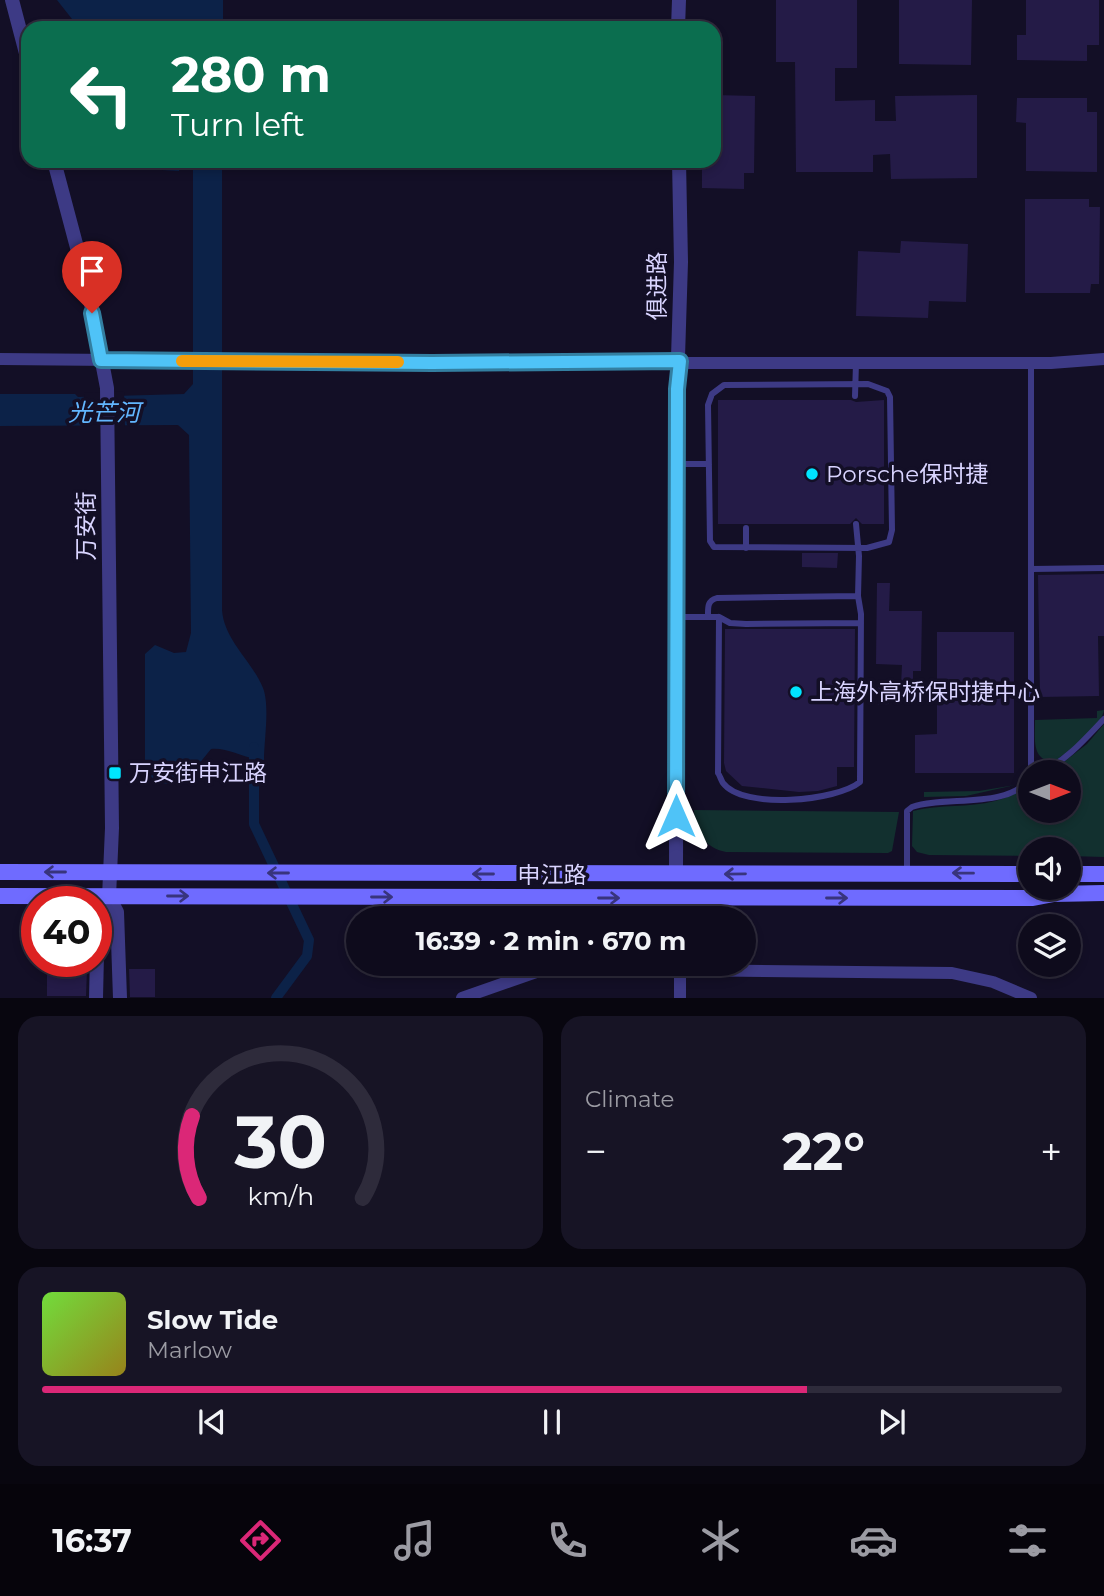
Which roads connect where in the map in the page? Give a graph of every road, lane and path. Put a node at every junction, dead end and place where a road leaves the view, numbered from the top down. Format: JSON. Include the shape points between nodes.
{"nodes":[{"id":1,"x":12,"y":0,"type":"edge"},
{"id":2,"x":678,"y":0,"type":"edge"},
{"id":3,"x":678,"y":21,"type":"edge"},
{"id":4,"x":21,"y":34,"type":"edge"},
{"id":5,"x":56,"y":168,"type":"edge"},
{"id":6,"x":679,"y":168,"type":"edge"},
{"id":7,"x":0,"y":359,"type":"edge"},
{"id":8,"x":1104,"y":359,"type":"edge"},
{"id":9,"x":101,"y":360,"type":"junction"},
{"id":10,"x":680,"y":361,"type":"junction"},
{"id":11,"x":856,"y":362,"type":"junction"},
{"id":12,"x":1031,"y":363,"type":"junction"},
{"id":13,"x":856,"y":385,"type":"junction"},
{"id":14,"x":855,"y":396,"type":"dead end"},
{"id":15,"x":683,"y":464,"type":"dead end"},
{"id":16,"x":709,"y":464,"type":"junction"},
{"id":17,"x":856,"y":524,"type":"dead end"},
{"id":18,"x":746,"y":528,"type":"dead end"},
{"id":19,"x":746,"y":548,"type":"junction"},
{"id":20,"x":858,"y":548,"type":"junction"},
{"id":21,"x":1104,"y":568,"type":"edge"},
{"id":22,"x":1032,"y":569,"type":"junction"},
{"id":23,"x":858,"y":596,"type":"junction"},
{"id":24,"x":677,"y":617,"type":"junction"},
{"id":25,"x":708,"y":617,"type":"junction"},
{"id":26,"x":719,"y":617,"type":"junction"},
{"id":27,"x":861,"y":622,"type":"junction"},
{"id":28,"x":1104,"y":719,"type":"edge"},
{"id":29,"x":1030,"y":760,"type":"edge"},
{"id":30,"x":1061,"y":760,"type":"edge"},
{"id":31,"x":1018,"y":789,"type":"edge"},
{"id":32,"x":0,"y":872,"type":"edge"},
{"id":33,"x":110,"y":873,"type":"junction"},
{"id":34,"x":907,"y":873,"type":"junction"},
{"id":35,"x":676,"y":874,"type":"junction"},
{"id":36,"x":1018,"y":874,"type":"edge"},
{"id":37,"x":1081,"y":874,"type":"edge"},
{"id":38,"x":1104,"y":874,"type":"edge"},
{"id":39,"x":110,"y":886,"type":"edge"},
{"id":40,"x":1104,"y":893,"type":"edge"},
{"id":41,"x":0,"y":896,"type":"edge"},
{"id":42,"x":21,"y":896,"type":"edge"},
{"id":43,"x":112,"y":897,"type":"edge"},
{"id":44,"x":112,"y":901,"type":"edge"},
{"id":45,"x":756,"y":971,"type":"edge"},
{"id":46,"x":525,"y":976,"type":"edge"},
{"id":47,"x":680,"y":976,"type":"edge"},
{"id":48,"x":96,"y":977,"type":"edge"},
{"id":49,"x":96,"y":998,"type":"edge"},
{"id":50,"x":120,"y":998,"type":"edge"},
{"id":51,"x":462,"y":998,"type":"edge"},
{"id":52,"x":680,"y":998,"type":"edge"},
{"id":53,"x":1031,"y":998,"type":"edge"}],
"edges":[{"from":1,"to":4,"type":"street"},
{"from":2,"to":3,"type":"street"},
{"from":5,"to":9,"type":"street","name":"万安街","via":[[88,289]]},
{"from":6,"to":10,"type":"street","name":"俱进路"},
{"from":7,"to":9,"type":"street"},
{"from":8,"to":12,"type":"street"},
{"from":9,"to":10,"type":"street"},
{"from":9,"to":33,"type":"street","name":"万安街","via":[[108,430]]},
{"from":10,"to":11,"type":"street"},
{"from":10,"to":24,"type":"street","name":"俱进路"},
{"from":11,"to":12,"type":"street"},
{"from":11,"to":13,"type":"lane"},
{"from":12,"to":22,"type":"lane"},
{"from":13,"to":14,"type":"lane"},
{"from":13,"to":16,"type":"lane","via":[[724,385],[712,394],[708,405]]},
{"from":13,"to":20,"type":"lane","via":[[877,386],[890,397],[892,518],[890,542]]},
{"from":15,"to":16,"type":"lane"},
{"from":16,"to":19,"type":"lane","via":[[710,541],[717,548]]},
{"from":17,"to":20,"type":"lane"},
{"from":18,"to":19,"type":"lane"},
{"from":19,"to":20,"type":"lane"},
{"from":20,"to":23,"type":"lane"},
{"from":21,"to":22,"type":"lane"},
{"from":22,"to":29,"type":"lane"},
{"from":23,"to":25,"type":"lane","via":[[718,598],[708,604]]},
{"from":23,"to":27,"type":"lane"},
{"from":24,"to":25,"type":"lane"},
{"from":24,"to":35,"type":"street","name":"俱进路"},
{"from":25,"to":26,"type":"lane"},
{"from":26,"to":27,"type":"lane","via":[[746,624]]},
{"from":26,"to":27,"type":"lane","via":[[718,773],[731,790],[786,801],[860,782]]},
{"from":28,"to":30,"type":"lane"},
{"from":31,"to":34,"type":"lane","via":[[912,807],[907,811]]},
{"from":33,"to":32,"type":"main road","name":"申江路","one_way":true},
{"from":35,"to":33,"type":"main road","name":"申江路","one_way":true},
{"from":33,"to":39,"type":"street","name":"万安街"},
{"from":34,"to":35,"type":"main road","name":"申江路","one_way":true},
{"from":36,"to":34,"type":"main road","name":"申江路","one_way":true},
{"from":37,"to":38,"type":"main road"},
{"from":43,"to":40,"type":"main road","name":"申江路","one_way":true,"via":[[1033,898]]},
{"from":41,"to":42,"type":"main road","name":"申江路"},
{"from":44,"to":50,"type":"street","via":[[117,912]]},
{"from":45,"to":53,"type":"street","via":[[952,973],[993,982]]},
{"from":46,"to":51,"type":"street"},
{"from":47,"to":52,"type":"street"},
{"from":48,"to":49,"type":"street"}]}
